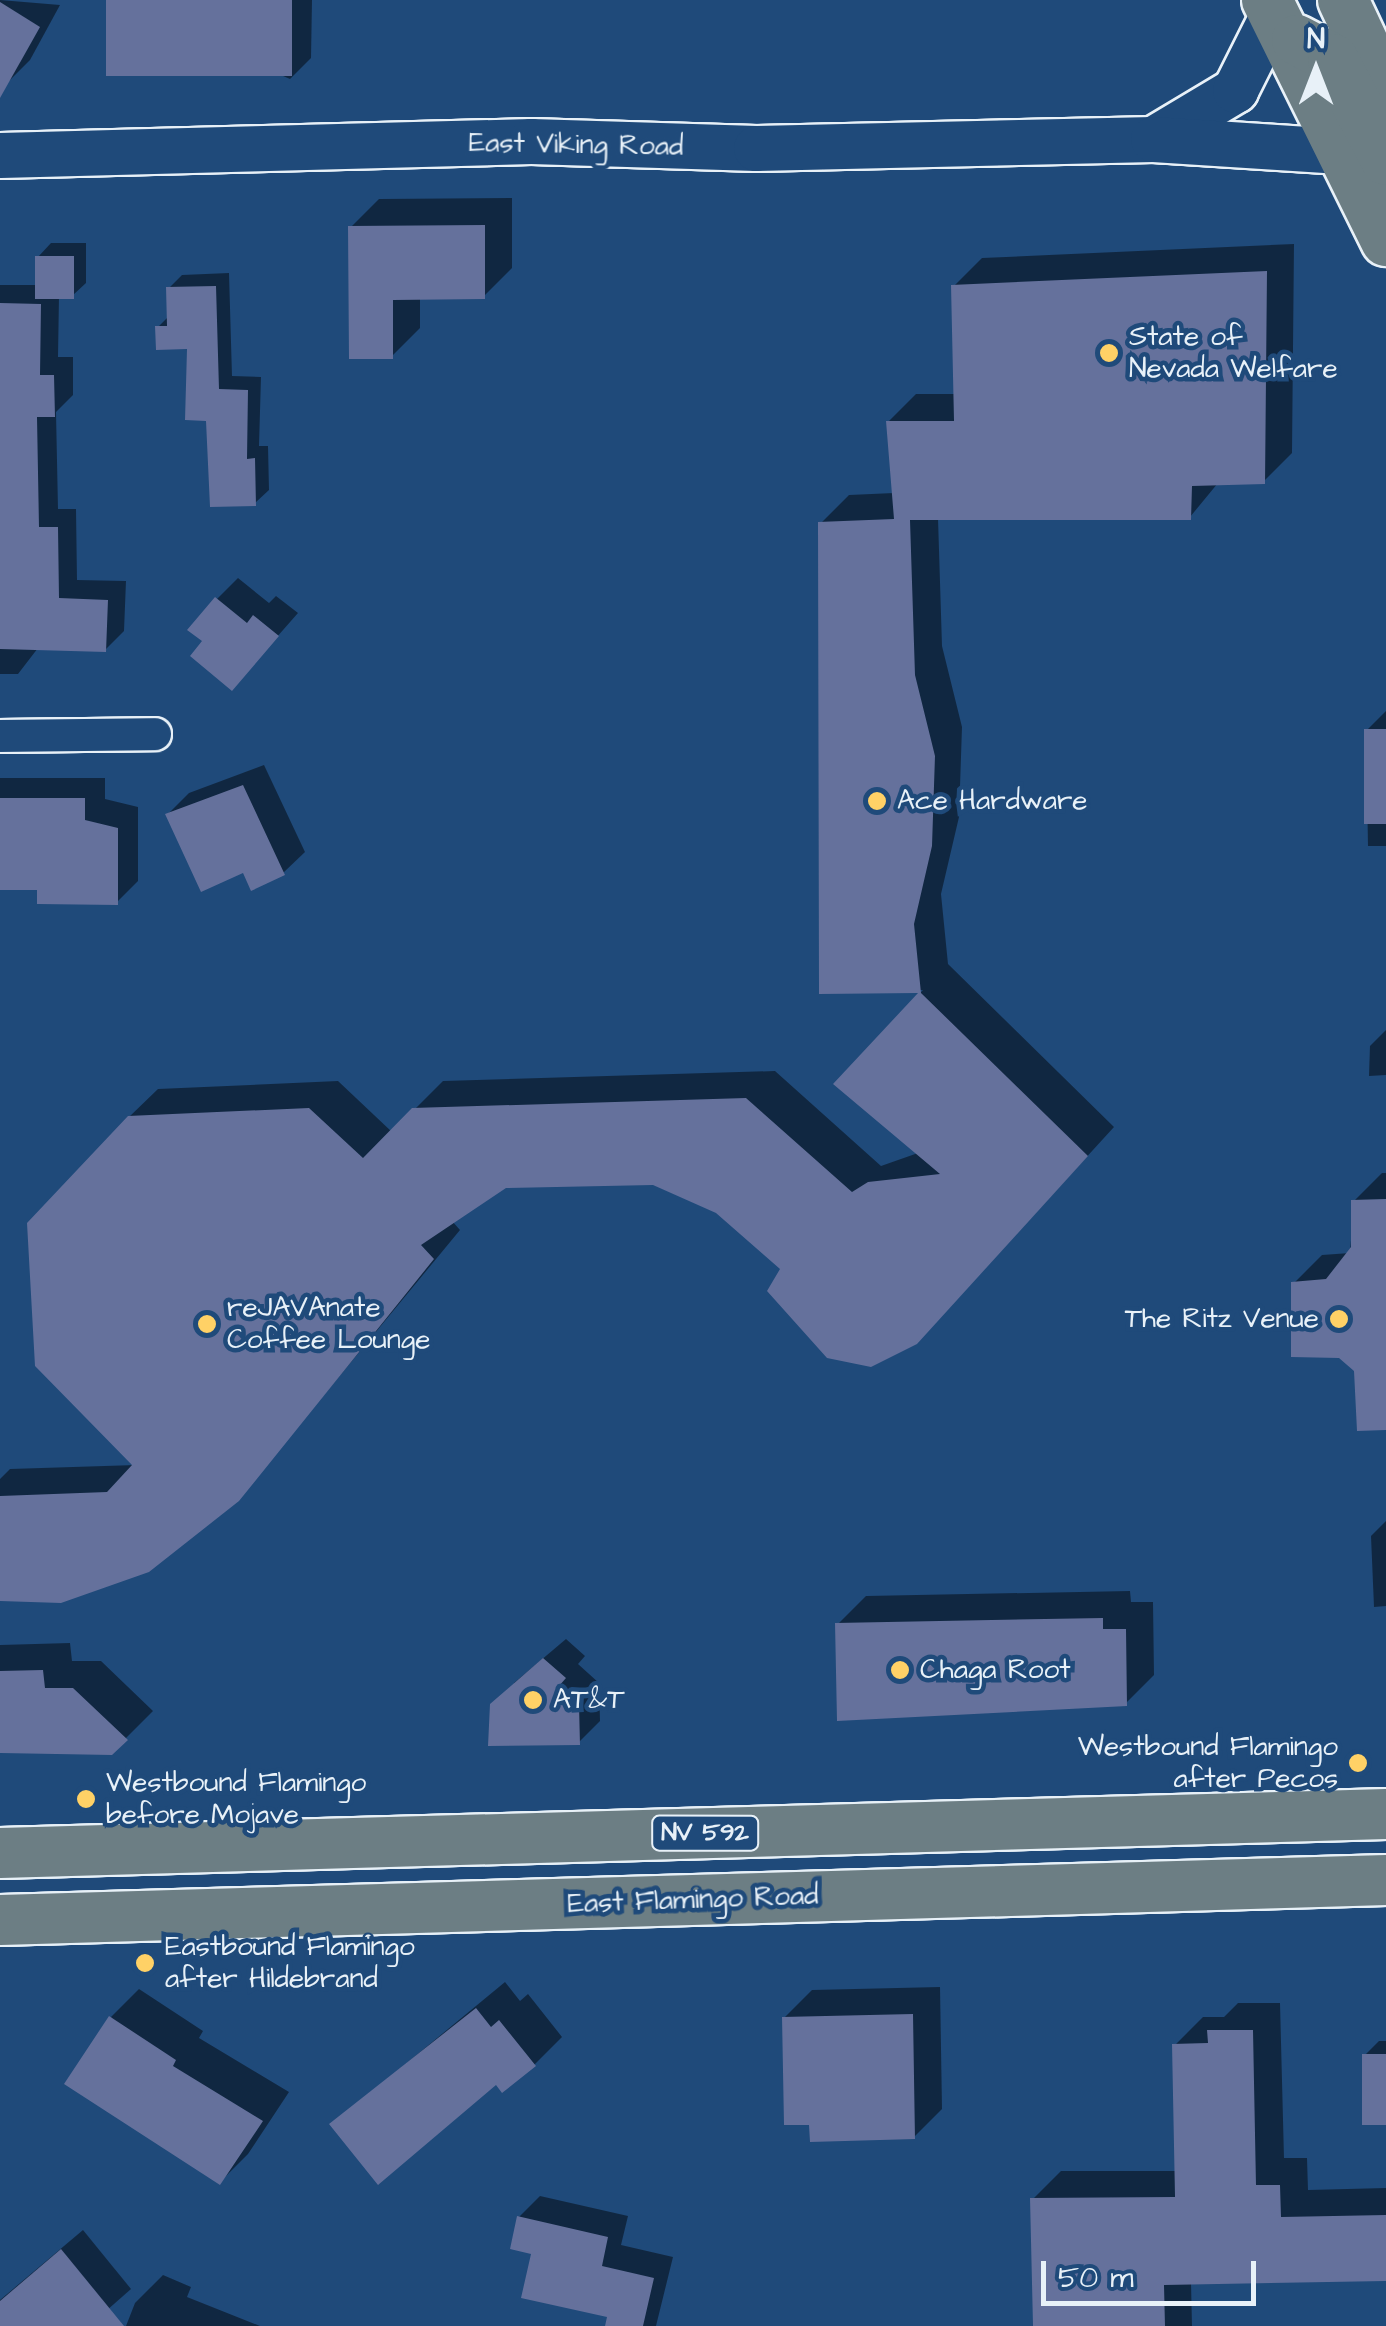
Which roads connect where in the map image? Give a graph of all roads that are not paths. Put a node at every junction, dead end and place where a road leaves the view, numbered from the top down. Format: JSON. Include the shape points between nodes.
{"nodes":[{"id":1,"x":1343,"y":0,"type":"edge"},
{"id":2,"x":1275,"y":15,"type":"edge"},
{"id":3,"x":1386,"y":92,"type":"edge"},
{"id":4,"x":1153,"y":140,"type":"junction"},
{"id":5,"x":0,"y":156,"type":"edge"},
{"id":6,"x":1363,"y":156,"type":"edge"},
{"id":7,"x":1386,"y":242,"type":"edge"},
{"id":8,"x":156,"y":734,"type":"dead end"},
{"id":9,"x":0,"y":736,"type":"edge"},
{"id":10,"x":1386,"y":1814,"type":"edge"},
{"id":11,"x":984,"y":1824,"type":"junction"},
{"id":12,"x":734,"y":1832,"type":"junction"},
{"id":13,"x":78,"y":1851,"type":"junction"},
{"id":14,"x":0,"y":1853,"type":"edge"},
{"id":15,"x":1386,"y":1880,"type":"edge"},
{"id":16,"x":0,"y":1891,"type":"edge"},
{"id":17,"x":760,"y":1899,"type":"junction"},
{"id":18,"x":543,"y":1904,"type":"junction"},
{"id":19,"x":0,"y":1920,"type":"edge"}],
"edges":[{"from":1,"to":3,"type":"main road"},
{"from":2,"to":4,"type":"street","via":[[1235,90]]},
{"from":2,"to":6,"type":"main road","via":[[1334,58]]},
{"from":4,"to":5,"type":"street","name":"East Viking Road","via":[[756,148],[531,141]]},
{"from":4,"to":6,"type":"street","name":"East Viking Road"},
{"from":6,"to":7,"type":"main road"},
{"from":8,"to":9,"type":"street"},
{"from":10,"to":11,"type":"main road","number":"NV 592"},
{"from":11,"to":12,"type":"main road","number":"NV 592"},
{"from":11,"to":17,"type":"main road","via":[[950,1857],[802,1865],[773,1880]]},
{"from":12,"to":13,"type":"main road","number":"NV 592"},
{"from":12,"to":18,"type":"main road","via":[[734,1848],[716,1866],[573,1875]]},
{"from":13,"to":14,"type":"main road","number":"NV 592"},
{"from":13,"to":16,"type":"main road","via":[[13,1890]]},
{"from":15,"to":17,"type":"main road","name":"East Flamingo Road"},
{"from":17,"to":18,"type":"main road","name":"East Flamingo Road"},
{"from":18,"to":19,"type":"main road","name":"East Flamingo Road"}]}
